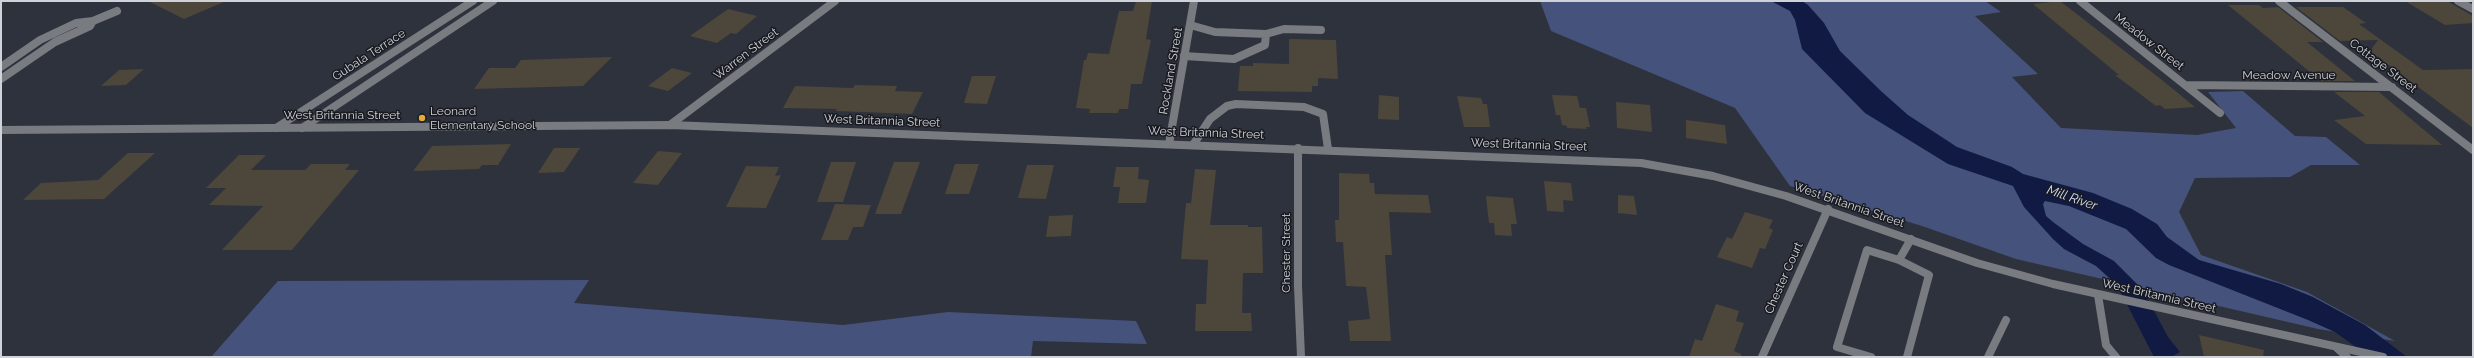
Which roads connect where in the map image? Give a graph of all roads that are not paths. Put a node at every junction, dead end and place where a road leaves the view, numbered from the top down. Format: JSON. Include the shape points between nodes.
{"nodes":[{"id":1,"x":473,"y":1,"type":"edge"},
{"id":2,"x":493,"y":1,"type":"edge"},
{"id":3,"x":835,"y":1,"type":"edge"},
{"id":4,"x":1194,"y":1,"type":"edge"},
{"id":5,"x":2080,"y":1,"type":"edge"},
{"id":6,"x":2279,"y":1,"type":"edge"},
{"id":7,"x":2458,"y":1,"type":"edge"},
{"id":8,"x":2473,"y":9,"type":"edge"},
{"id":9,"x":117,"y":11,"type":"dead end"},
{"id":10,"x":93,"y":21,"type":"junction"},
{"id":11,"x":1190,"y":25,"type":"junction"},
{"id":12,"x":1321,"y":30,"type":"dead end"},
{"id":13,"x":1266,"y":34,"type":"junction"},
{"id":14,"x":1184,"y":56,"type":"junction"},
{"id":15,"x":1,"y":67,"type":"edge"},
{"id":16,"x":1,"y":79,"type":"edge"},
{"id":17,"x":2186,"y":85,"type":"junction"},
{"id":18,"x":2392,"y":87,"type":"junction"},
{"id":19,"x":2220,"y":112,"type":"dead end"},
{"id":20,"x":670,"y":125,"type":"junction"},
{"id":21,"x":276,"y":128,"type":"junction"},
{"id":22,"x":302,"y":128,"type":"junction"},
{"id":23,"x":1,"y":130,"type":"edge"},
{"id":24,"x":1168,"y":144,"type":"junction"},
{"id":25,"x":1193,"y":145,"type":"junction"},
{"id":26,"x":1298,"y":148,"type":"junction"},
{"id":27,"x":1328,"y":150,"type":"junction"},
{"id":28,"x":2473,"y":150,"type":"edge"},
{"id":29,"x":1828,"y":209,"type":"junction"},
{"id":30,"x":1911,"y":239,"type":"junction"},
{"id":31,"x":1899,"y":260,"type":"junction"},
{"id":32,"x":2102,"y":296,"type":"junction"},
{"id":33,"x":2006,"y":320,"type":"dead end"},
{"id":34,"x":2342,"y":351,"type":"edge"},
{"id":35,"x":1301,"y":357,"type":"edge"},
{"id":36,"x":1762,"y":357,"type":"edge"},
{"id":37,"x":1871,"y":357,"type":"edge"},
{"id":38,"x":1907,"y":357,"type":"edge"},
{"id":39,"x":1988,"y":357,"type":"edge"},
{"id":40,"x":2116,"y":357,"type":"edge"},
{"id":41,"x":2383,"y":357,"type":"edge"}],
"edges":[{"from":1,"to":21,"type":"street","name":"Gubala Terrace"},
{"from":2,"to":22,"type":"street","name":"Gubala Terrace"},
{"from":3,"to":20,"type":"street","name":"Warren Street"},
{"from":4,"to":11,"type":"street","name":"Rockland Street"},
{"from":5,"to":17,"type":"street","name":"Meadow Street"},
{"from":6,"to":18,"type":"street","name":"Cottage Street"},
{"from":7,"to":8,"type":"street"},
{"from":9,"to":10,"type":"street"},
{"from":10,"to":15,"type":"street","via":[[76,23],[40,40]]},
{"from":10,"to":16,"type":"street","via":[[90,26],[56,42]]},
{"from":11,"to":13,"type":"street","via":[[1214,32]]},
{"from":11,"to":14,"type":"street","name":"Rockland Street"},
{"from":12,"to":13,"type":"street","via":[[1284,29]]},
{"from":13,"to":14,"type":"street","via":[[1265,45],[1234,59]]},
{"from":14,"to":24,"type":"street","name":"Rockland Street"},
{"from":17,"to":18,"type":"street","name":"Meadow Avenue"},
{"from":17,"to":19,"type":"street","name":"Meadow Street"},
{"from":18,"to":28,"type":"street","name":"Cottage Street"},
{"from":20,"to":22,"type":"street","name":"West Britannia Street"},
{"from":20,"to":24,"type":"street","name":"West Britannia Street"},
{"from":21,"to":22,"type":"street","name":"West Britannia Street"},
{"from":21,"to":23,"type":"street","name":"West Britannia Street"},
{"from":24,"to":25,"type":"street","name":"West Britannia Street"},
{"from":25,"to":26,"type":"street","name":"West Britannia Street"},
{"from":25,"to":27,"type":"street","via":[[1210,119],[1227,106],[1236,104],[1304,107],[1323,114]]},
{"from":26,"to":27,"type":"street","name":"West Britannia Street"},
{"from":26,"to":35,"type":"street","name":"Chester Street"},
{"from":27,"to":29,"type":"street","name":"West Britannia Street","via":[[1647,163],[1713,176]]},
{"from":29,"to":30,"type":"street","name":"West Britannia Street"},
{"from":29,"to":36,"type":"street","name":"Chester Court"},
{"from":30,"to":31,"type":"street"},
{"from":30,"to":32,"type":"street","name":"West Britannia Street","via":[[2008,272]]},
{"from":31,"to":37,"type":"street","via":[[1867,250],[1837,347]]},
{"from":31,"to":38,"type":"street","via":[[1929,275]]},
{"from":32,"to":34,"type":"street","name":"West Britannia Street"},
{"from":32,"to":40,"type":"street","via":[[2106,345]]},
{"from":33,"to":39,"type":"street"},
{"from":34,"to":41,"type":"street","name":"West Britannia Street"}]}
